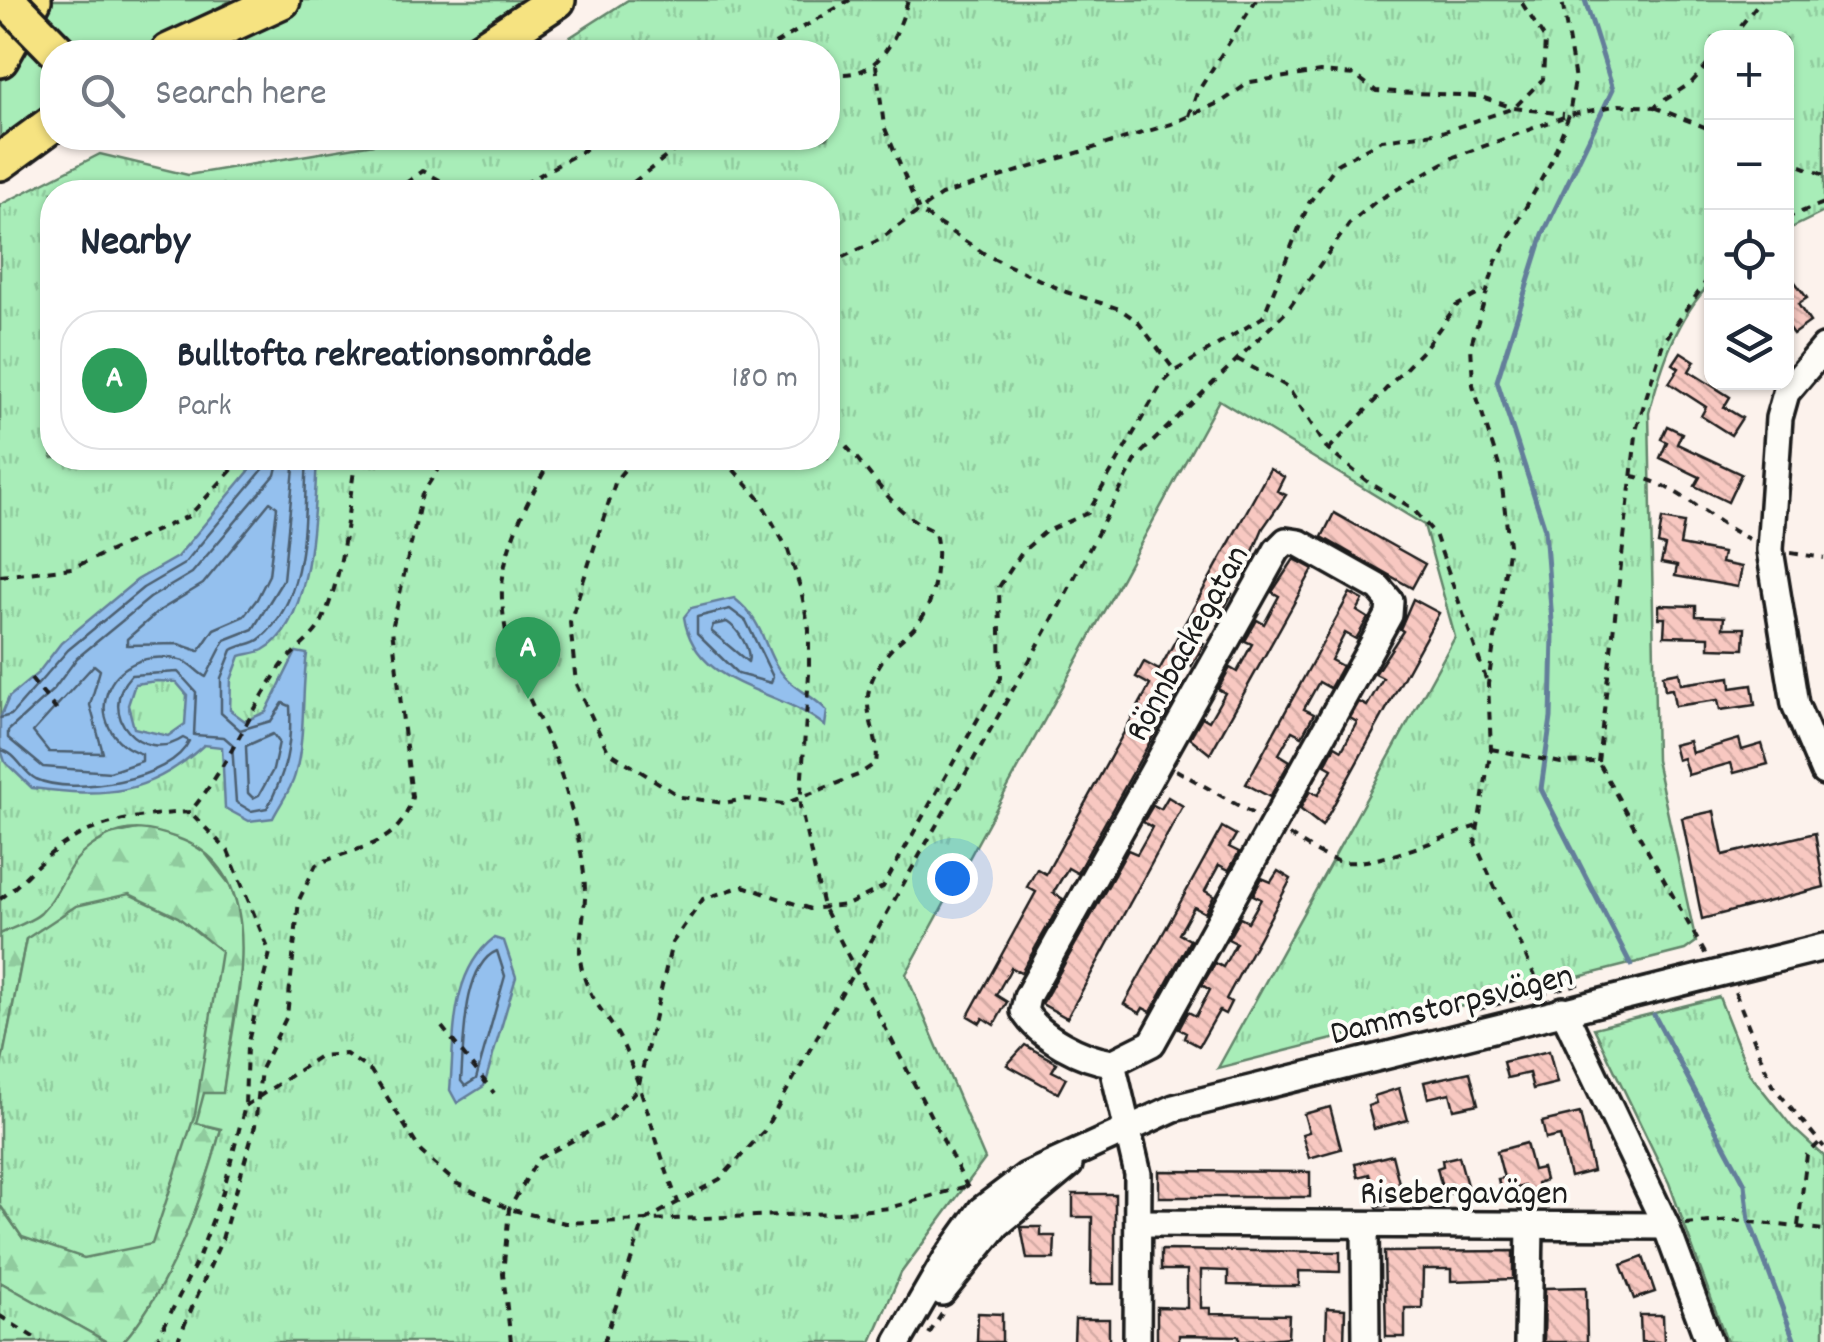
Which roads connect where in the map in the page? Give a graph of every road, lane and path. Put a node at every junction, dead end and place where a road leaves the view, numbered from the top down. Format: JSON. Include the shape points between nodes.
{"nodes":[{"id":1,"x":7,"y":0,"type":"edge"},
{"id":2,"x":33,"y":0,"type":"edge"},
{"id":3,"x":282,"y":0,"type":"edge"},
{"id":4,"x":557,"y":0,"type":"edge"},
{"id":5,"x":850,"y":0,"type":"edge"},
{"id":6,"x":908,"y":0,"type":"edge"},
{"id":7,"x":1256,"y":0,"type":"edge"},
{"id":8,"x":1520,"y":0,"type":"edge"},
{"id":9,"x":1562,"y":0,"type":"edge"},
{"id":10,"x":1761,"y":0,"type":"edge"},
{"id":11,"x":1737,"y":30,"type":"edge"},
{"id":12,"x":46,"y":40,"type":"edge"},
{"id":13,"x":196,"y":40,"type":"edge"},
{"id":14,"x":496,"y":40,"type":"edge"},
{"id":15,"x":782,"y":40,"type":"edge"},
{"id":16,"x":0,"y":59,"type":"edge"},
{"id":17,"x":876,"y":65,"type":"junction"},
{"id":18,"x":1704,"y":69,"type":"edge"},
{"id":19,"x":840,"y":75,"type":"edge"},
{"id":20,"x":1654,"y":107,"type":"junction"},
{"id":21,"x":1514,"y":108,"type":"junction"},
{"id":22,"x":1569,"y":115,"type":"junction"},
{"id":23,"x":1189,"y":116,"type":"junction"},
{"id":24,"x":1704,"y":127,"type":"edge"},
{"id":25,"x":40,"y":133,"type":"edge"},
{"id":26,"x":584,"y":150,"type":"edge"},
{"id":27,"x":675,"y":150,"type":"edge"},
{"id":28,"x":0,"y":162,"type":"edge"},
{"id":29,"x":1794,"y":163,"type":"edge"},
{"id":30,"x":1824,"y":174,"type":"edge"},
{"id":31,"x":410,"y":180,"type":"edge"},
{"id":32,"x":439,"y":180,"type":"edge"},
{"id":33,"x":531,"y":180,"type":"edge"},
{"id":34,"x":636,"y":180,"type":"edge"},
{"id":35,"x":1824,"y":202,"type":"edge"},
{"id":36,"x":918,"y":212,"type":"junction"},
{"id":37,"x":1794,"y":215,"type":"edge"},
{"id":38,"x":840,"y":258,"type":"edge"},
{"id":39,"x":1704,"y":284,"type":"edge"},
{"id":40,"x":1484,"y":291,"type":"junction"},
{"id":41,"x":1824,"y":348,"type":"edge"},
{"id":42,"x":1237,"y":360,"type":"junction"},
{"id":43,"x":1175,"y":372,"type":"junction"},
{"id":44,"x":840,"y":440,"type":"edge"},
{"id":45,"x":1328,"y":450,"type":"junction"},
{"id":46,"x":232,"y":470,"type":"edge"},
{"id":47,"x":354,"y":470,"type":"edge"},
{"id":48,"x":437,"y":470,"type":"edge"},
{"id":49,"x":546,"y":470,"type":"edge"},
{"id":50,"x":624,"y":470,"type":"edge"},
{"id":51,"x":733,"y":470,"type":"edge"},
{"id":52,"x":1632,"y":476,"type":"junction"},
{"id":53,"x":1770,"y":550,"type":"junction"},
{"id":54,"x":1824,"y":558,"type":"edge"},
{"id":55,"x":0,"y":576,"type":"edge"},
{"id":56,"x":31,"y":679,"type":"dead end"},
{"id":57,"x":1488,"y":684,"type":"junction"},
{"id":58,"x":58,"y":712,"type":"dead end"},
{"id":59,"x":1492,"y":749,"type":"junction"},
{"id":60,"x":1159,"y":760,"type":"junction"},
{"id":61,"x":1598,"y":762,"type":"junction"},
{"id":62,"x":1824,"y":772,"type":"edge"},
{"id":63,"x":801,"y":795,"type":"junction"},
{"id":64,"x":190,"y":812,"type":"junction"},
{"id":65,"x":1273,"y":825,"type":"junction"},
{"id":66,"x":1477,"y":826,"type":"junction"},
{"id":67,"x":0,"y":898,"type":"edge"},
{"id":68,"x":823,"y":907,"type":"junction"},
{"id":69,"x":1824,"y":947,"type":"edge"},
{"id":70,"x":1706,"y":955,"type":"dead end"},
{"id":71,"x":858,"y":968,"type":"junction"},
{"id":72,"x":1733,"y":988,"type":"dead end"},
{"id":73,"x":1542,"y":992,"type":"dead end"},
{"id":74,"x":1564,"y":1010,"type":"junction"},
{"id":75,"x":442,"y":1027,"type":"dead end"},
{"id":76,"x":1112,"y":1063,"type":"junction"},
{"id":77,"x":638,"y":1088,"type":"junction"},
{"id":78,"x":494,"y":1093,"type":"dead end"},
{"id":79,"x":254,"y":1099,"type":"junction"},
{"id":80,"x":245,"y":1106,"type":"junction"},
{"id":81,"x":1127,"y":1128,"type":"junction"},
{"id":82,"x":1100,"y":1140,"type":"junction"},
{"id":83,"x":1821,"y":1140,"type":"edge"},
{"id":84,"x":1824,"y":1147,"type":"edge"},
{"id":85,"x":678,"y":1202,"type":"junction"},
{"id":86,"x":508,"y":1208,"type":"junction"},
{"id":87,"x":644,"y":1220,"type":"junction"},
{"id":88,"x":1139,"y":1223,"type":"junction"},
{"id":89,"x":1365,"y":1226,"type":"junction"},
{"id":90,"x":1530,"y":1226,"type":"junction"},
{"id":91,"x":1666,"y":1226,"type":"junction"},
{"id":92,"x":1798,"y":1226,"type":"junction"},
{"id":93,"x":1824,"y":1230,"type":"edge"},
{"id":94,"x":945,"y":1309,"type":"dead end"},
{"id":95,"x":0,"y":1316,"type":"edge"},
{"id":96,"x":41,"y":1342,"type":"edge"},
{"id":97,"x":156,"y":1342,"type":"edge"},
{"id":98,"x":177,"y":1342,"type":"edge"},
{"id":99,"x":510,"y":1342,"type":"edge"},
{"id":100,"x":604,"y":1342,"type":"edge"},
{"id":101,"x":898,"y":1342,"type":"edge"},
{"id":102,"x":910,"y":1342,"type":"edge"},
{"id":103,"x":924,"y":1342,"type":"edge"},
{"id":104,"x":1137,"y":1342,"type":"edge"},
{"id":105,"x":1366,"y":1342,"type":"edge"},
{"id":106,"x":1528,"y":1342,"type":"edge"},
{"id":107,"x":1709,"y":1342,"type":"edge"}],
"edges":[{"from":1,"to":12,"type":"highway","bridge":true},
{"from":2,"to":16,"type":"highway"},
{"from":3,"to":13,"type":"highway"},
{"from":4,"to":14,"type":"highway"},
{"from":5,"to":15,"type":"path"},
{"from":6,"to":17,"type":"path","via":[[898,37]]},
{"from":7,"to":23,"type":"path"},
{"from":8,"to":21,"type":"path","via":[[1545,39],[1546,60],[1543,79]]},
{"from":9,"to":22,"type":"path","via":[[1575,80]]},
{"from":10,"to":11,"type":"path"},
{"from":17,"to":19,"type":"path"},
{"from":17,"to":36,"type":"path","via":[[884,126]]},
{"from":18,"to":20,"type":"path"},
{"from":20,"to":22,"type":"path","via":[[1618,105]]},
{"from":20,"to":24,"type":"path"},
{"from":21,"to":22,"type":"path"},
{"from":21,"to":23,"type":"path","via":[[1478,96],[1376,91],[1355,74],[1320,72],[1250,82]]},
{"from":21,"to":43,"type":"path","via":[[1442,132],[1382,140],[1337,164],[1309,203],[1263,317]]},
{"from":22,"to":40,"type":"path"},
{"from":22,"to":42,"type":"path","via":[[1454,157],[1375,202],[1349,224],[1287,311]]},
{"from":23,"to":36,"type":"path","via":[[942,195]]},
{"from":25,"to":28,"type":"highway"},
{"from":26,"to":33,"type":"path"},
{"from":27,"to":34,"type":"path"},
{"from":29,"to":30,"type":"path"},
{"from":31,"to":32,"type":"path","via":[[422,171]]},
{"from":35,"to":37,"type":"path"},
{"from":36,"to":38,"type":"path"},
{"from":36,"to":43,"type":"path","via":[[988,256],[1120,310],[1138,322]]},
{"from":39,"to":52,"type":"path","via":[[1663,343],[1637,427]]},
{"from":40,"to":45,"type":"path","via":[[1456,306]]},
{"from":40,"to":57,"type":"path","via":[[1472,344],[1473,385],[1500,469],[1508,545]]},
{"from":41,"to":53,"type":"street","via":[[1786,393],[1778,418]]},
{"from":42,"to":45,"type":"path","via":[[1288,387]]},
{"from":42,"to":71,"type":"path","via":[[1138,456]]},
{"from":43,"to":68,"type":"path","via":[[1088,513],[1045,532],[998,587],[1002,678],[883,887],[847,906]]},
{"from":44,"to":63,"type":"path","via":[[877,489],[934,531],[936,588],[930,609],[872,679],[867,721],[876,764]]},
{"from":45,"to":57,"type":"path","via":[[1412,508],[1436,534]]},
{"from":46,"to":55,"type":"path","via":[[188,516],[72,568]]},
{"from":47,"to":64,"type":"path","via":[[336,580],[320,626],[289,654],[214,784]]},
{"from":48,"to":79,"type":"path","via":[[422,494],[392,628],[412,798],[406,820],[392,837],[316,865],[299,900],[287,1016]]},
{"from":49,"to":77,"type":"path","via":[[510,543],[502,596],[510,658],[559,768],[579,852],[586,891],[581,963],[594,1006],[622,1042]]},
{"from":50,"to":63,"type":"path","via":[[570,622],[572,670],[594,730],[617,759],[682,797],[777,804]]},
{"from":51,"to":63,"type":"path","via":[[788,550],[809,629]]},
{"from":52,"to":53,"type":"path","via":[[1656,480],[1719,525]]},
{"from":52,"to":61,"type":"path"},
{"from":53,"to":54,"type":"path"},
{"from":53,"to":62,"type":"street","via":[[1795,704]]},
{"from":56,"to":58,"type":"path"},
{"from":57,"to":59,"type":"path"},
{"from":59,"to":61,"type":"path","via":[[1561,763]]},
{"from":59,"to":66,"type":"path"},
{"from":60,"to":65,"type":"path"},
{"from":60,"to":65,"type":"street","name":"Rönnbackegatan","via":[[1286,542],[1379,588],[1390,600],[1389,615]]},
{"from":60,"to":76,"type":"street","name":"Rönnbackegatan","via":[[1024,1011],[1032,1026],[1094,1061]]},
{"from":61,"to":70,"type":"path"},
{"from":63,"to":68,"type":"path"},
{"from":64,"to":67,"type":"path","via":[[143,814],[98,826],[50,853]]},
{"from":64,"to":80,"type":"path","via":[[228,851],[270,954],[248,1046]]},
{"from":65,"to":66,"type":"path","via":[[1342,862]]},
{"from":65,"to":76,"type":"street","name":"Rönnbackegatan","via":[[1152,1043]]},
{"from":66,"to":73,"type":"path","via":[[1475,844]]},
{"from":68,"to":71,"type":"path"},
{"from":68,"to":77,"type":"path","via":[[742,886],[703,900],[672,943]]},
{"from":69,"to":74,"type":"street","name":"Dammstorpsvägen"},
{"from":71,"to":85,"type":"path","via":[[764,1131],[720,1179]]},
{"from":71,"to":87,"type":"path","via":[[967,1186],[889,1208]]},
{"from":72,"to":83,"type":"path","via":[[1772,1085]]},
{"from":74,"to":81,"type":"street","name":"Dammstorpsvägen","via":[[1174,1108]]},
{"from":74,"to":91,"type":"street"},
{"from":75,"to":78,"type":"path"},
{"from":76,"to":81,"type":"street"},
{"from":77,"to":85,"type":"path"},
{"from":77,"to":86,"type":"path","via":[[609,1121],[538,1158]]},
{"from":79,"to":80,"type":"path"},
{"from":79,"to":86,"type":"path","via":[[320,1056],[346,1054],[372,1071],[421,1152],[456,1183]]},
{"from":79,"to":98,"type":"path","via":[[255,1126],[222,1238]]},
{"from":80,"to":97,"type":"path","via":[[198,1260]]},
{"from":81,"to":82,"type":"street","name":"Dammstorpsvägen"},
{"from":81,"to":88,"type":"street","via":[[1138,1174]]},
{"from":82,"to":101,"type":"street","name":"Dammstorpsvägen","via":[[1026,1176],[980,1210]]},
{"from":82,"to":102,"type":"street","name":"Dammstorpsvägen","via":[[997,1225],[948,1282]]},
{"from":83,"to":84,"type":"path"},
{"from":83,"to":92,"type":"path","via":[[1805,1166]]},
{"from":85,"to":87,"type":"path"},
{"from":86,"to":87,"type":"path","via":[[564,1223]]},
{"from":86,"to":99,"type":"path","via":[[503,1274]]},
{"from":87,"to":100,"type":"path"},
{"from":88,"to":89,"type":"street","name":"Risebergavägen"},
{"from":88,"to":104,"type":"street"},
{"from":89,"to":90,"type":"street","name":"Risebergavägen"},
{"from":89,"to":105,"type":"street"},
{"from":90,"to":91,"type":"street","name":"Risebergavägen"},
{"from":90,"to":106,"type":"street"},
{"from":91,"to":92,"type":"path","via":[[1733,1220]]},
{"from":91,"to":107,"type":"street"},
{"from":92,"to":93,"type":"path"},
{"from":94,"to":103,"type":"path"},
{"from":95,"to":96,"type":"path"}]}
